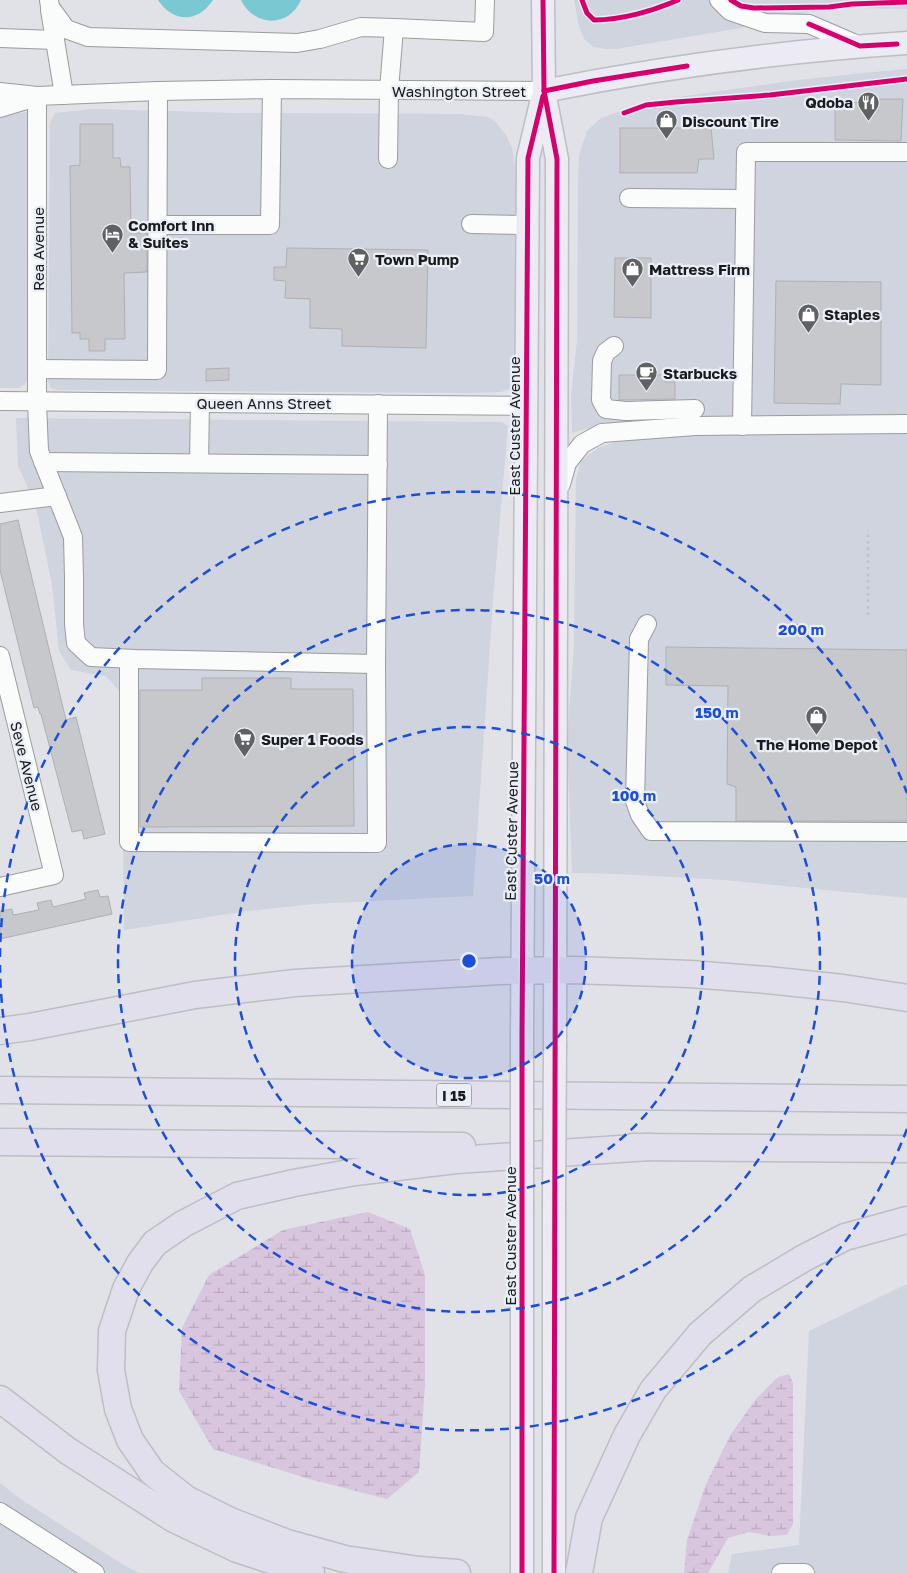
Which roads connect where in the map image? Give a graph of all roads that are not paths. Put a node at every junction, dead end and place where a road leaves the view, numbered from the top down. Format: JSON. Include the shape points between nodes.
{"nodes":[{"id":1,"x":485,"y":0,"type":"edge"},
{"id":2,"x":543,"y":0,"type":"edge"},
{"id":3,"x":719,"y":0,"type":"edge"},
{"id":4,"x":49,"y":4,"type":"edge"},
{"id":5,"x":394,"y":28,"type":"junction"},
{"id":6,"x":0,"y":38,"type":"edge"},
{"id":7,"x":55,"y":40,"type":"junction"},
{"id":8,"x":907,"y":43,"type":"edge"},
{"id":9,"x":860,"y":46,"type":"junction"},
{"id":10,"x":272,"y":89,"type":"junction"},
{"id":11,"x":389,"y":90,"type":"junction"},
{"id":12,"x":158,"y":91,"type":"junction"},
{"id":13,"x":544,"y":91,"type":"junction"},
{"id":14,"x":0,"y":92,"type":"edge"},
{"id":15,"x":64,"y":95,"type":"junction"},
{"id":16,"x":38,"y":96,"type":"junction"},
{"id":17,"x":0,"y":108,"type":"edge"},
{"id":18,"x":907,"y":152,"type":"edge"},
{"id":19,"x":388,"y":159,"type":"dead end"},
{"id":20,"x":630,"y":198,"type":"dead end"},
{"id":21,"x":745,"y":198,"type":"junction"},
{"id":22,"x":471,"y":224,"type":"dead end"},
{"id":23,"x":158,"y":225,"type":"junction"},
{"id":24,"x":528,"y":225,"type":"junction"},
{"id":25,"x":614,"y":346,"type":"dead end"},
{"id":26,"x":38,"y":369,"type":"junction"},
{"id":27,"x":0,"y":401,"type":"edge"},
{"id":28,"x":37,"y":402,"type":"junction"},
{"id":29,"x":200,"y":403,"type":"junction"},
{"id":30,"x":378,"y":404,"type":"junction"},
{"id":31,"x":527,"y":406,"type":"junction"},
{"id":32,"x":695,"y":409,"type":"dead end"},
{"id":33,"x":907,"y":424,"type":"edge"},
{"id":34,"x":742,"y":426,"type":"junction"},
{"id":35,"x":43,"y":462,"type":"junction"},
{"id":36,"x":199,"y":463,"type":"junction"},
{"id":37,"x":378,"y":465,"type":"junction"},
{"id":38,"x":57,"y":496,"type":"junction"},
{"id":39,"x":0,"y":503,"type":"edge"},
{"id":40,"x":556,"y":504,"type":"junction"},
{"id":41,"x":647,"y":624,"type":"dead end"},
{"id":42,"x":0,"y":656,"type":"edge"},
{"id":43,"x":129,"y":659,"type":"junction"},
{"id":44,"x":376,"y":664,"type":"junction"},
{"id":45,"x":907,"y":832,"type":"edge"},
{"id":46,"x":0,"y":887,"type":"edge"},
{"id":47,"x":556,"y":970,"type":"junction"},
{"id":48,"x":522,"y":972,"type":"junction"},
{"id":49,"x":907,"y":998,"type":"edge"},
{"id":50,"x":0,"y":1031,"type":"edge"},
{"id":51,"x":0,"y":1090,"type":"edge"},
{"id":52,"x":907,"y":1099,"type":"edge"},
{"id":53,"x":0,"y":1142,"type":"edge"},
{"id":54,"x":649,"y":1147,"type":"junction"},
{"id":55,"x":907,"y":1149,"type":"edge"},
{"id":56,"x":907,"y":1220,"type":"edge"},
{"id":57,"x":0,"y":1399,"type":"edge"},
{"id":58,"x":0,"y":1512,"type":"edge"},
{"id":59,"x":95,"y":1573,"type":"edge"},
{"id":60,"x":311,"y":1573,"type":"edge"},
{"id":61,"x":458,"y":1573,"type":"edge"},
{"id":62,"x":522,"y":1573,"type":"edge"},
{"id":63,"x":554,"y":1573,"type":"edge"},
{"id":64,"x":580,"y":1573,"type":"edge"},
{"id":65,"x":780,"y":1573,"type":"edge"},
{"id":66,"x":805,"y":1573,"type":"edge"}],
"edges":[{"from":1,"to":5,"type":"street","via":[[484,32]]},
{"from":2,"to":13,"type":"main road","name":"East Custer Avenue"},
{"from":3,"to":9,"type":"street","via":[[730,11],[765,23],[809,24]]},
{"from":4,"to":5,"type":"street","via":[[66,29],[88,37],[297,43],[361,27]]},
{"from":4,"to":7,"type":"street"},
{"from":5,"to":11,"type":"street"},
{"from":6,"to":7,"type":"street"},
{"from":7,"to":15,"type":"street"},
{"from":8,"to":9,"type":"main road","name":"Washington Street"},
{"from":9,"to":13,"type":"main road","name":"Washington Street","via":[[687,66]]},
{"from":10,"to":11,"type":"street","name":"Washington Street"},
{"from":10,"to":12,"type":"street","name":"Washington Street"},
{"from":10,"to":23,"type":"street","via":[[270,224]]},
{"from":11,"to":13,"type":"street","name":"Washington Street"},
{"from":11,"to":19,"type":"street"},
{"from":12,"to":15,"type":"street","name":"Washington Street"},
{"from":12,"to":23,"type":"street"},
{"from":13,"to":24,"type":"main road","name":"East Custer Avenue","via":[[528,158]]},
{"from":13,"to":40,"type":"main road","name":"East Custer Avenue","via":[[558,159]]},
{"from":14,"to":16,"type":"street","name":"Washington Street"},
{"from":15,"to":16,"type":"street","name":"Washington Street"},
{"from":16,"to":17,"type":"street","name":"Washington Street"},
{"from":16,"to":26,"type":"street","name":"Rea Avenue"},
{"from":18,"to":21,"type":"street","via":[[746,152]]},
{"from":20,"to":21,"type":"street"},
{"from":21,"to":34,"type":"street"},
{"from":22,"to":24,"type":"street"},
{"from":23,"to":26,"type":"street","via":[[157,370]]},
{"from":24,"to":31,"type":"main road","name":"East Custer Avenue"},
{"from":25,"to":32,"type":"street","via":[[602,361],[601,400],[606,409]]},
{"from":26,"to":28,"type":"street","name":"Rea Avenue"},
{"from":27,"to":28,"type":"street","name":"Queen Anns Street"},
{"from":28,"to":29,"type":"street","name":"Queen Anns Street"},
{"from":28,"to":35,"type":"street","name":"Rea Avenue","via":[[39,451]]},
{"from":29,"to":30,"type":"street","name":"Queen Anns Street"},
{"from":29,"to":36,"type":"street"},
{"from":30,"to":31,"type":"street","name":"Queen Anns Street"},
{"from":30,"to":37,"type":"street"},
{"from":31,"to":48,"type":"main road","name":"East Custer Avenue"},
{"from":33,"to":34,"type":"street"},
{"from":34,"to":40,"type":"street","via":[[602,433],[582,444],[567,463]]},
{"from":35,"to":36,"type":"street"},
{"from":35,"to":38,"type":"street","name":"Rea Avenue"},
{"from":36,"to":37,"type":"street"},
{"from":37,"to":44,"type":"street"},
{"from":38,"to":39,"type":"street"},
{"from":38,"to":43,"type":"street","name":"Rea Avenue","via":[[73,537],[76,643],[91,657]]},
{"from":40,"to":47,"type":"main road","name":"East Custer Avenue"},
{"from":41,"to":45,"type":"street","via":[[639,639],[635,801],[651,830]]},
{"from":42,"to":46,"type":"street","name":"Seve Avenue","via":[[54,875]]},
{"from":43,"to":44,"type":"street","name":"Rea Avenue"},
{"from":43,"to":44,"type":"street","via":[[129,842],[377,843]]},
{"from":47,"to":48,"type":"highway"},
{"from":47,"to":49,"type":"highway","via":[[767,980]]},
{"from":47,"to":63,"type":"main road","name":"East Custer Avenue","bridge":true},
{"from":48,"to":50,"type":"highway","via":[[295,983],[195,995]]},
{"from":48,"to":62,"type":"main road","name":"East Custer Avenue","bridge":true},
{"from":51,"to":52,"type":"highway","number":"I 15"},
{"from":53,"to":54,"type":"highway"},
{"from":54,"to":55,"type":"highway"},
{"from":54,"to":61,"type":"highway","via":[[456,1160],[355,1172],[237,1196],[183,1224],[155,1243],[140,1262],[126,1289],[112,1331],[110,1370],[118,1409],[130,1440],[152,1472],[186,1499],[230,1521],[287,1543],[345,1559]]},
{"from":56,"to":64,"type":"highway","via":[[846,1237],[804,1258],[752,1289],[700,1334],[653,1390],[627,1435],[589,1518]]},
{"from":57,"to":60,"type":"highway","via":[[68,1451],[174,1519],[237,1549]]},
{"from":58,"to":59,"type":"street"},
{"from":65,"to":66,"type":"street"}]}
